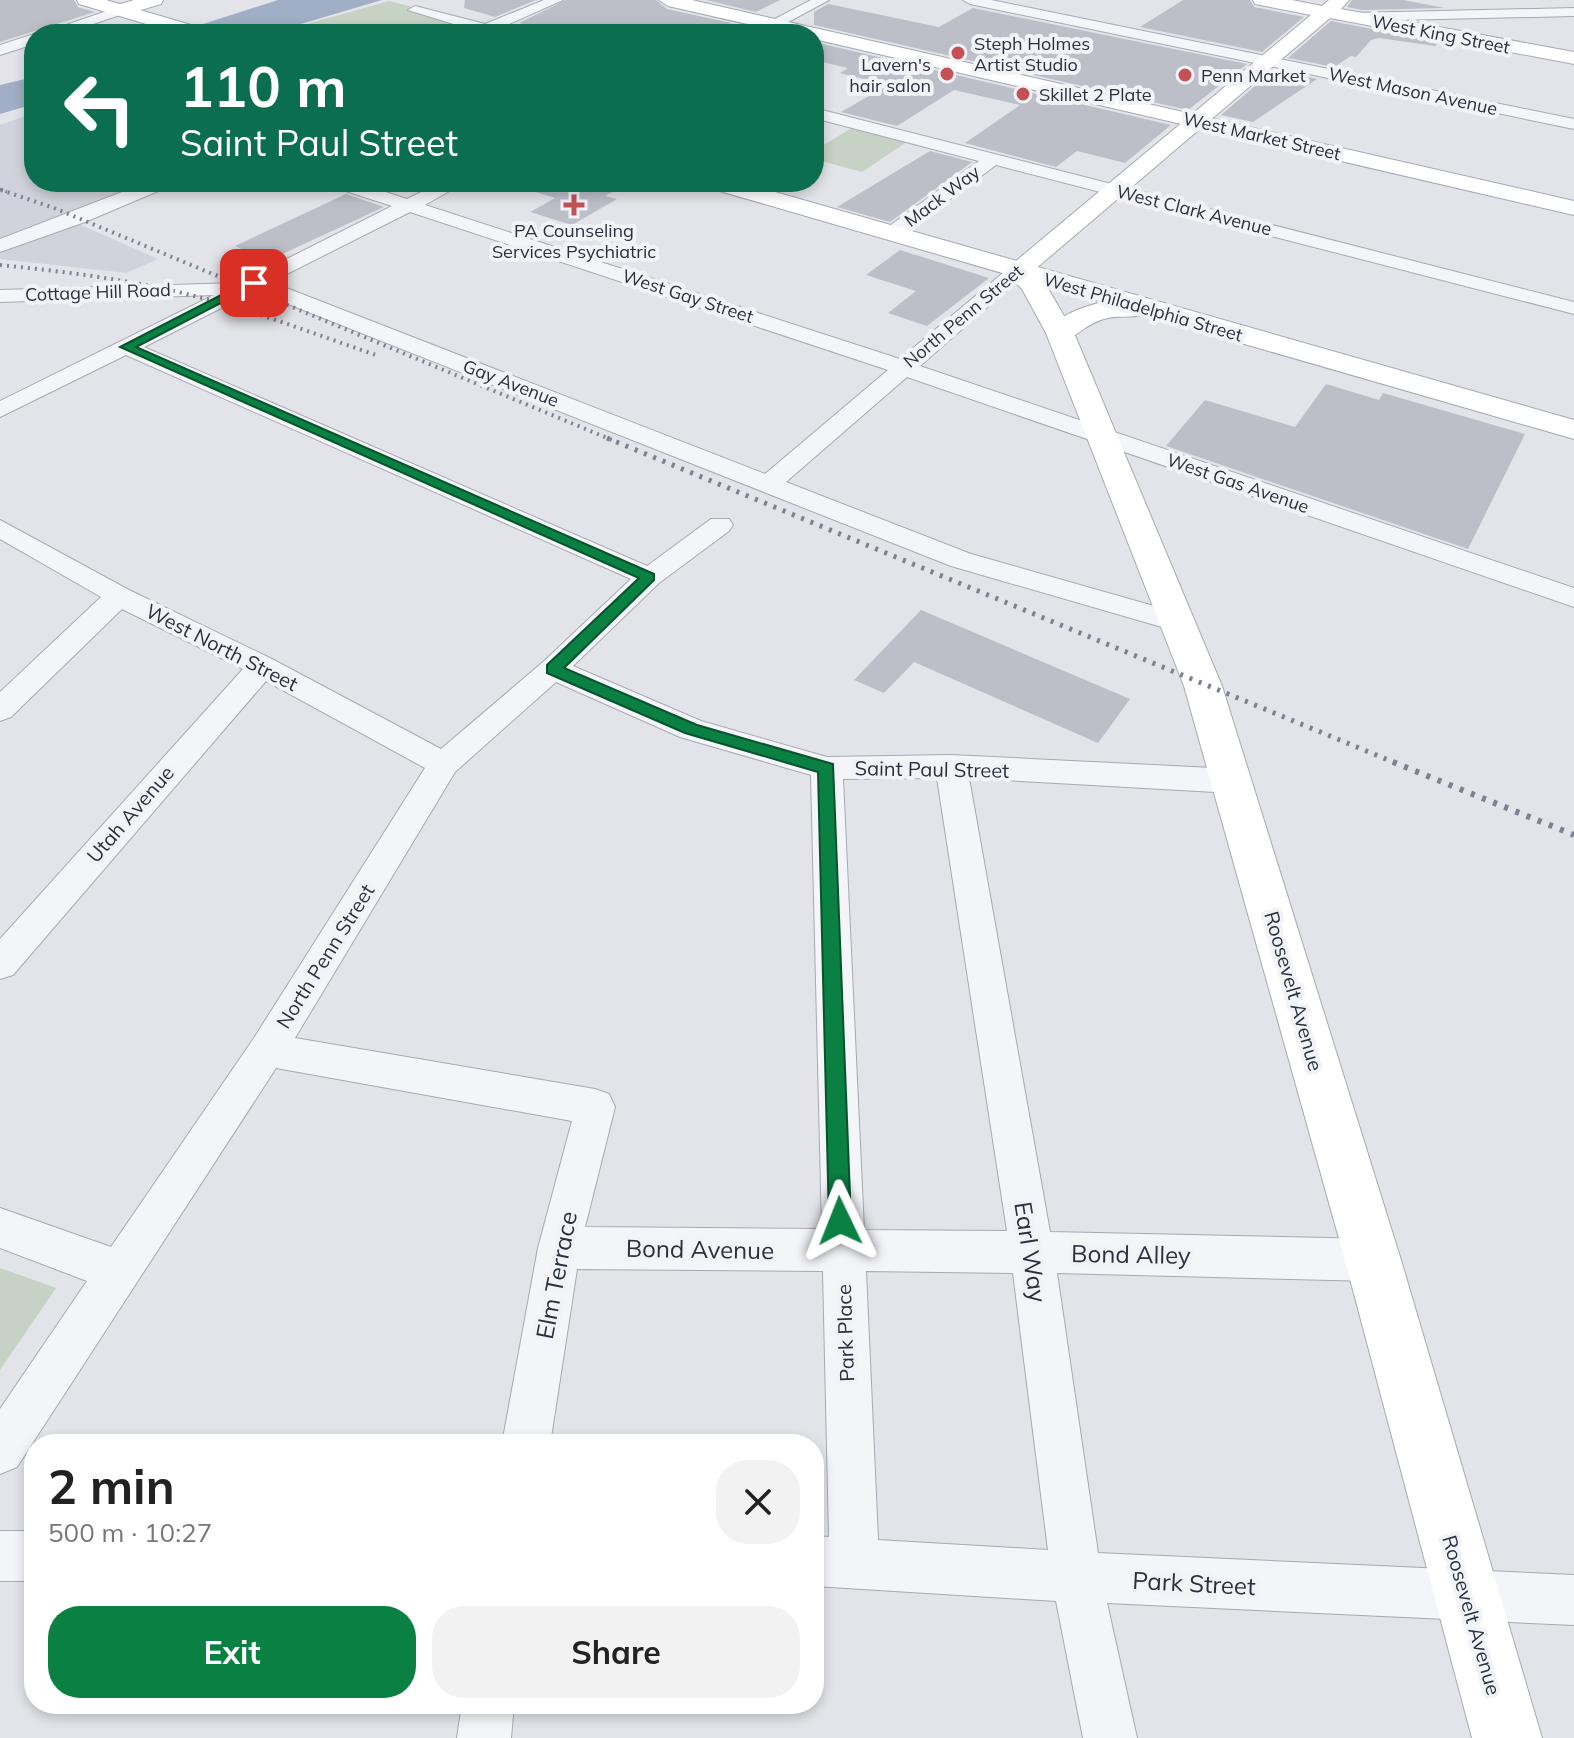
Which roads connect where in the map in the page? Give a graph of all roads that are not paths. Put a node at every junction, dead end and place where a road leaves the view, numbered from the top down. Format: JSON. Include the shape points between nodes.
{"nodes":[{"id":1,"x":86,"y":0,"type":"edge"},
{"id":2,"x":154,"y":0,"type":"edge"},
{"id":3,"x":556,"y":0,"type":"edge"},
{"id":4,"x":668,"y":0,"type":"edge"},
{"id":5,"x":822,"y":0,"type":"edge"},
{"id":6,"x":970,"y":0,"type":"edge"},
{"id":7,"x":1262,"y":0,"type":"edge"},
{"id":8,"x":1333,"y":6,"type":"edge"},
{"id":9,"x":121,"y":10,"type":"junction"},
{"id":10,"x":415,"y":10,"type":"dead end"},
{"id":11,"x":1574,"y":12,"type":"edge"},
{"id":12,"x":1352,"y":17,"type":"junction"},
{"id":13,"x":78,"y":24,"type":"edge"},
{"id":14,"x":167,"y":24,"type":"edge"},
{"id":15,"x":456,"y":24,"type":"edge"},
{"id":16,"x":498,"y":24,"type":"edge"},
{"id":17,"x":774,"y":24,"type":"joint"},
{"id":18,"x":824,"y":35,"type":"edge"},
{"id":19,"x":24,"y":42,"type":"edge"},
{"id":20,"x":0,"y":50,"type":"edge"},
{"id":21,"x":1574,"y":58,"type":"edge"},
{"id":22,"x":1267,"y":61,"type":"junction"},
{"id":23,"x":824,"y":116,"type":"edge"},
{"id":24,"x":1197,"y":121,"type":"junction"},
{"id":25,"x":1574,"y":124,"type":"edge"},
{"id":26,"x":993,"y":159,"type":"junction"},
{"id":27,"x":1115,"y":190,"type":"junction"},
{"id":28,"x":140,"y":192,"type":"edge"},
{"id":29,"x":364,"y":192,"type":"edge"},
{"id":30,"x":436,"y":192,"type":"edge"},
{"id":31,"x":748,"y":192,"type":"edge"},
{"id":32,"x":407,"y":207,"type":"junction"},
{"id":33,"x":1574,"y":208,"type":"edge"},
{"id":34,"x":891,"y":234,"type":"junction"},
{"id":35,"x":0,"y":246,"type":"edge"},
{"id":36,"x":1017,"y":271,"type":"junction"},
{"id":37,"x":248,"y":285,"type":"junction"},
{"id":38,"x":0,"y":296,"type":"edge"},
{"id":39,"x":1574,"y":308,"type":"edge"},
{"id":40,"x":1156,"y":311,"type":"junction"},
{"id":41,"x":1060,"y":333,"type":"junction"},
{"id":42,"x":126,"y":347,"type":"junction"},
{"id":43,"x":902,"y":369,"type":"junction"},
{"id":44,"x":0,"y":410,"type":"edge"},
{"id":45,"x":1574,"y":430,"type":"edge"},
{"id":46,"x":1105,"y":438,"type":"junction"},
{"id":47,"x":769,"y":484,"type":"junction"},
{"id":48,"x":720,"y":525,"type":"dead end"},
{"id":49,"x":0,"y":528,"type":"edge"},
{"id":50,"x":649,"y":577,"type":"junction"},
{"id":51,"x":119,"y":596,"type":"junction"},
{"id":52,"x":1574,"y":598,"type":"edge"},
{"id":53,"x":1179,"y":623,"type":"junction"},
{"id":54,"x":262,"y":666,"type":"junction"},
{"id":55,"x":553,"y":669,"type":"junction"},
{"id":56,"x":0,"y":710,"type":"edge"},
{"id":57,"x":444,"y":764,"type":"junction"},
{"id":58,"x":951,"y":766,"type":"junction"},
{"id":59,"x":827,"y":768,"type":"junction"},
{"id":60,"x":1233,"y":781,"type":"junction"},
{"id":61,"x":0,"y":964,"type":"edge"},
{"id":62,"x":267,"y":1050,"type":"junction"},
{"id":63,"x":0,"y":1228,"type":"edge"},
{"id":64,"x":559,"y":1248,"type":"junction"},
{"id":65,"x":841,"y":1251,"type":"junction"},
{"id":66,"x":1032,"y":1252,"type":"junction"},
{"id":67,"x":1373,"y":1260,"type":"junction"},
{"id":68,"x":120,"y":1272,"type":"junction"},
{"id":69,"x":528,"y":1434,"type":"edge"},
{"id":70,"x":0,"y":1450,"type":"edge"},
{"id":71,"x":0,"y":1556,"type":"edge"},
{"id":72,"x":24,"y":1556,"type":"edge"},
{"id":73,"x":834,"y":1561,"type":"edge"},
{"id":74,"x":1076,"y":1577,"type":"junction"},
{"id":75,"x":1467,"y":1596,"type":"junction"},
{"id":76,"x":1574,"y":1600,"type":"edge"},
{"id":77,"x":487,"y":1714,"type":"edge"},
{"id":78,"x":484,"y":1738,"type":"edge"},
{"id":79,"x":1110,"y":1738,"type":"edge"},
{"id":80,"x":1507,"y":1738,"type":"edge"}],
"edges":[{"from":1,"to":9,"type":"main road"},
{"from":2,"to":9,"type":"main road"},
{"from":3,"to":16,"type":"street"},
{"from":4,"to":17,"type":"main road","name":"West Market Street"},
{"from":5,"to":17,"type":"street"},
{"from":6,"to":22,"type":"street","name":"West Mason Avenue"},
{"from":7,"to":8,"type":"main road","name":"West King Street"},
{"from":8,"to":12,"type":"main road","name":"West King Street"},
{"from":8,"to":22,"type":"main road","name":"North Penn Street"},
{"from":9,"to":13,"type":"street"},
{"from":9,"to":14,"type":"main road"},
{"from":10,"to":15,"type":"street"},
{"from":11,"to":12,"type":"street"},
{"from":12,"to":21,"type":"main road","name":"West King Street"},
{"from":18,"to":24,"type":"main road","name":"West Market Street"},
{"from":19,"to":20,"type":"street"},
{"from":22,"to":24,"type":"main road","name":"North Penn Street"},
{"from":22,"to":25,"type":"street","name":"West Mason Avenue"},
{"from":23,"to":26,"type":"street","name":"West Clark Avenue"},
{"from":24,"to":27,"type":"main road","name":"North Penn Street"},
{"from":24,"to":33,"type":"main road","name":"West Market Street"},
{"from":26,"to":27,"type":"street","name":"West Clark Avenue"},
{"from":26,"to":34,"type":"street","name":"Mack Way"},
{"from":27,"to":36,"type":"main road","name":"North Penn Street"},
{"from":27,"to":39,"type":"street","name":"West Clark Avenue"},
{"from":28,"to":35,"type":"street"},
{"from":29,"to":32,"type":"street","name":"West Gay Street"},
{"from":30,"to":32,"type":"street"},
{"from":31,"to":34,"type":"main road","name":"West Philadelphia Street"},
{"from":32,"to":37,"type":"street"},
{"from":32,"to":43,"type":"street","name":"West Gay Street"},
{"from":34,"to":36,"type":"main road","name":"West Philadelphia Street"},
{"from":36,"to":40,"type":"main road","name":"West Philadelphia Street"},
{"from":36,"to":41,"type":"main road","name":"Roosevelt Avenue","via":[[1033,285]]},
{"from":36,"to":43,"type":"street","name":"North Penn Street"},
{"from":37,"to":38,"type":"street","name":"Cottage Hill Road"},
{"from":37,"to":42,"type":"street"},
{"from":37,"to":47,"type":"street","name":"Gay Avenue"},
{"from":40,"to":41,"type":"main road","via":[[1099,311],[1083,315]]},
{"from":40,"to":45,"type":"main road","name":"West Philadelphia Street"},
{"from":41,"to":46,"type":"main road","name":"Roosevelt Avenue"},
{"from":42,"to":44,"type":"street"},
{"from":42,"to":50,"type":"street"},
{"from":43,"to":46,"type":"street","name":"West Gas Avenue"},
{"from":43,"to":47,"type":"street","name":"North Penn Street"},
{"from":46,"to":52,"type":"street","name":"West Gas Avenue"},
{"from":46,"to":53,"type":"main road","name":"Roosevelt Avenue"},
{"from":47,"to":53,"type":"street","name":"Gay Avenue","via":[[961,560]]},
{"from":48,"to":50,"type":"street","name":"North Penn Street"},
{"from":49,"to":51,"type":"street","name":"West North Street"},
{"from":50,"to":55,"type":"street","name":"North Penn Street"},
{"from":51,"to":54,"type":"street","name":"West North Street"},
{"from":51,"to":56,"type":"street"},
{"from":53,"to":60,"type":"main road","name":"Roosevelt Avenue"},
{"from":54,"to":57,"type":"street","name":"West North Street"},
{"from":54,"to":61,"type":"street","name":"Utah Avenue"},
{"from":55,"to":57,"type":"street","name":"North Penn Street"},
{"from":55,"to":59,"type":"street","name":"Saint Paul Street","via":[[691,729]]},
{"from":57,"to":62,"type":"street","name":"North Penn Street"},
{"from":58,"to":59,"type":"street","name":"Saint Paul Street"},
{"from":58,"to":60,"type":"street","name":"Saint Paul Street"},
{"from":58,"to":66,"type":"street","name":"Earl Way"},
{"from":59,"to":65,"type":"street","name":"Park Place"},
{"from":60,"to":67,"type":"main road","name":"Roosevelt Avenue"},
{"from":62,"to":64,"type":"street","name":"Elm Terrace","via":[[595,1107]]},
{"from":62,"to":68,"type":"street","name":"North Penn Street"},
{"from":63,"to":68,"type":"street"},
{"from":64,"to":65,"type":"street","name":"Bond Avenue"},
{"from":64,"to":69,"type":"street","name":"Elm Terrace"},
{"from":65,"to":66,"type":"street","name":"Bond Alley"},
{"from":65,"to":73,"type":"street","name":"Park Place"},
{"from":66,"to":67,"type":"street","name":"Bond Alley"},
{"from":66,"to":74,"type":"street","name":"Earl Way"},
{"from":67,"to":75,"type":"main road","name":"Roosevelt Avenue"},
{"from":68,"to":70,"type":"street","name":"North Penn Street"},
{"from":71,"to":72,"type":"street"},
{"from":73,"to":74,"type":"street","name":"Park Street"},
{"from":74,"to":75,"type":"street","name":"Park Street"},
{"from":74,"to":79,"type":"street","name":"Earl Way"},
{"from":75,"to":76,"type":"street","name":"Park Street"},
{"from":75,"to":80,"type":"main road","name":"Roosevelt Avenue"},
{"from":77,"to":78,"type":"street"}]}
